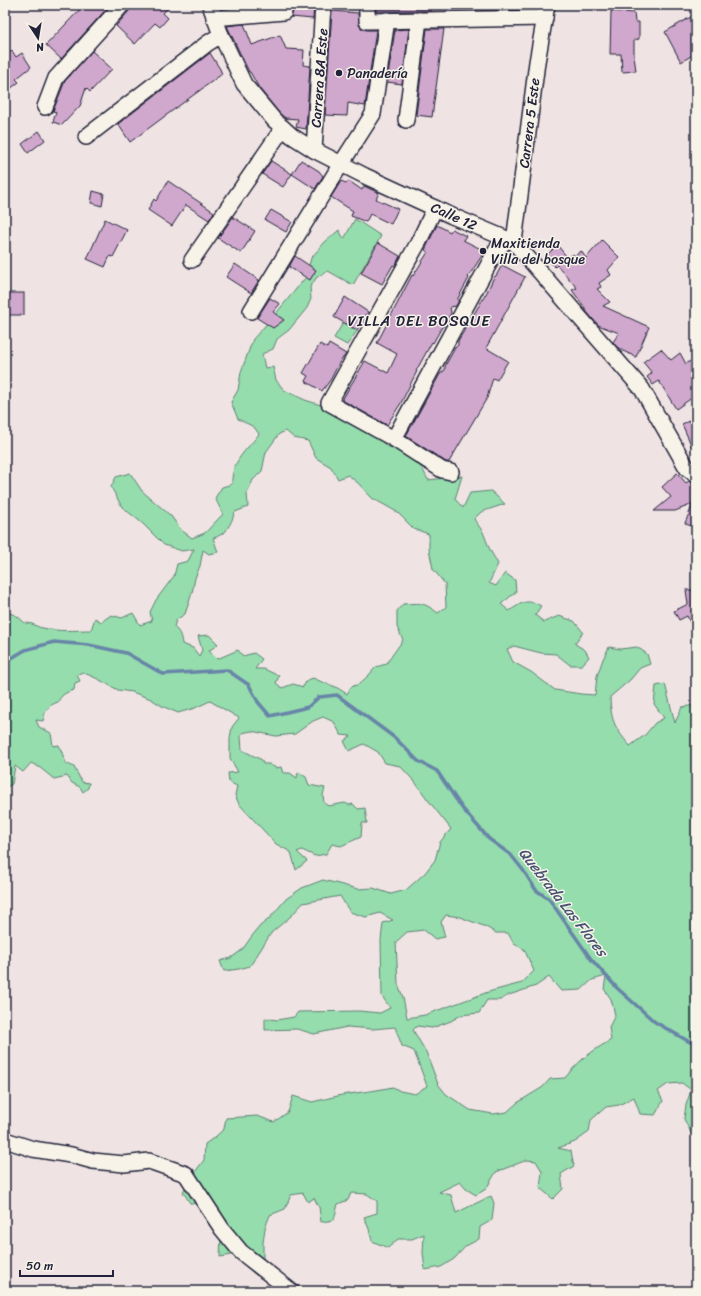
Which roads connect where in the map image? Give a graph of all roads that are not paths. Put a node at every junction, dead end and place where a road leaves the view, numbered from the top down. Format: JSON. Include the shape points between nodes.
{"nodes":[{"id":1,"x":122,"y":5,"type":"edge"},
{"id":2,"x":323,"y":5,"type":"edge"},
{"id":3,"x":367,"y":5,"type":"edge"},
{"id":4,"x":212,"y":11,"type":"edge"},
{"id":5,"x":284,"y":12,"type":"dead end"},
{"id":6,"x":546,"y":12,"type":"edge"},
{"id":7,"x":387,"y":20,"type":"junction"},
{"id":8,"x":419,"y":20,"type":"junction"},
{"id":9,"x":221,"y":34,"type":"junction"},
{"id":10,"x":45,"y":107,"type":"dead end"},
{"id":11,"x":406,"y":120,"type":"dead end"},
{"id":12,"x":283,"y":128,"type":"junction"},
{"id":13,"x":86,"y":137,"type":"dead end"},
{"id":14,"x":314,"y":150,"type":"junction"},
{"id":15,"x":341,"y":164,"type":"junction"},
{"id":16,"x":435,"y":208,"type":"junction"},
{"id":17,"x":511,"y":241,"type":"junction"},
{"id":18,"x":192,"y":260,"type":"dead end"},
{"id":19,"x":251,"y":311,"type":"dead end"},
{"id":20,"x":394,"y":439,"type":"junction"},
{"id":21,"x":451,"y":472,"type":"dead end"},
{"id":22,"x":696,"y":475,"type":"edge"},
{"id":23,"x":5,"y":1140,"type":"edge"},
{"id":24,"x":291,"y":1291,"type":"edge"}],
"edges":[{"from":1,"to":10,"type":"street","via":[[56,78]]},
{"from":2,"to":14,"type":"street","name":"Carrera 8A Este"},
{"from":3,"to":7,"type":"street","via":[[367,21]]},
{"from":4,"to":5,"type":"street"},
{"from":4,"to":9,"type":"street","name":"Calle 12"},
{"from":6,"to":8,"type":"street"},
{"from":6,"to":17,"type":"street","name":"Carrera 5 Este"},
{"from":7,"to":8,"type":"street"},
{"from":7,"to":15,"type":"street","via":[[373,114]]},
{"from":8,"to":11,"type":"street"},
{"from":9,"to":12,"type":"street","name":"Calle 12","via":[[244,84]]},
{"from":9,"to":13,"type":"street"},
{"from":12,"to":14,"type":"street","name":"Calle 12"},
{"from":12,"to":18,"type":"street"},
{"from":14,"to":15,"type":"street","name":"Calle 12"},
{"from":15,"to":16,"type":"street","name":"Calle 12"},
{"from":15,"to":19,"type":"street"},
{"from":16,"to":17,"type":"street","name":"Calle 12"},
{"from":16,"to":20,"type":"street","via":[[329,403]]},
{"from":17,"to":20,"type":"street","via":[[497,250]]},
{"from":17,"to":22,"type":"street","name":"Calle 12","via":[[642,389],[687,468]]},
{"from":20,"to":21,"type":"street","via":[[442,470]]},
{"from":23,"to":24,"type":"street","via":[[33,1149],[93,1161],[124,1164],[149,1161],[186,1174],[222,1229],[241,1252]]}]}
